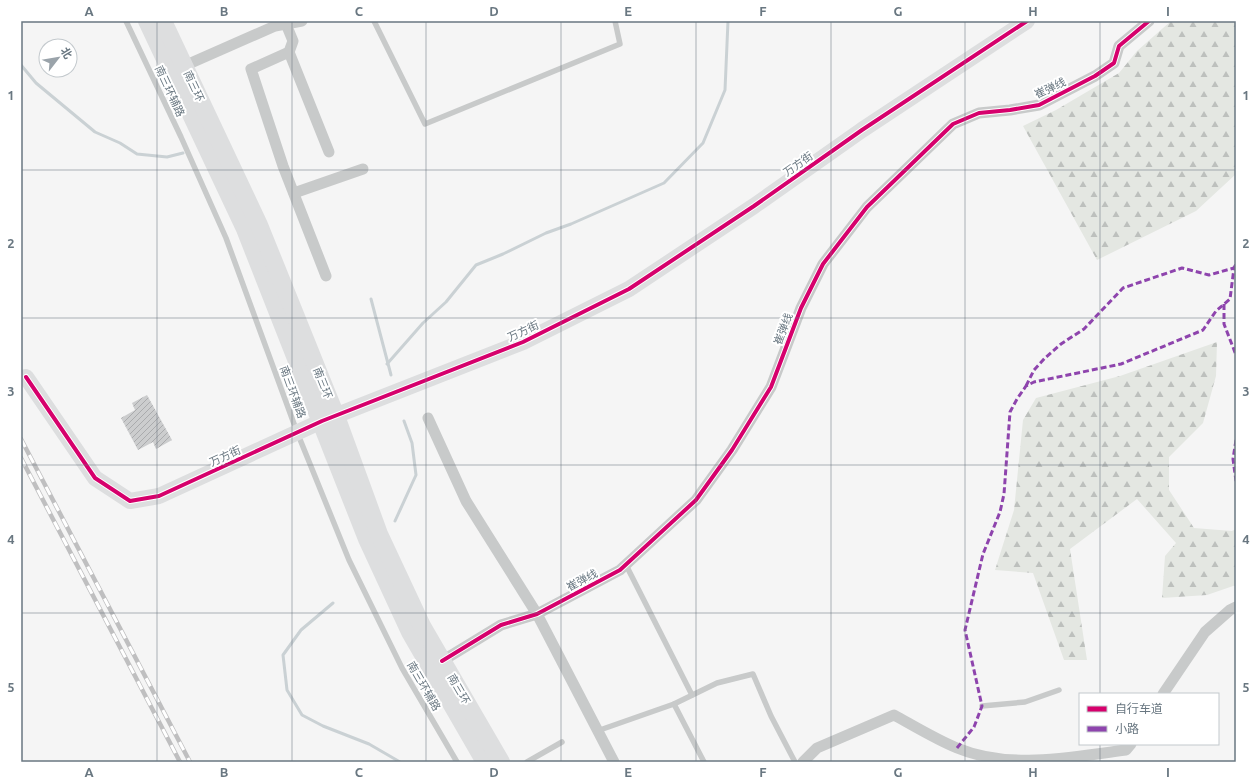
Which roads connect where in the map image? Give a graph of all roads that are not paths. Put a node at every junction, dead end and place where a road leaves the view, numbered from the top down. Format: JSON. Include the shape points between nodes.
{"nodes":[{"id":1,"x":126,"y":21,"type":"edge"},
{"id":2,"x":147,"y":21,"type":"edge"},
{"id":3,"x":163,"y":21,"type":"edge"},
{"id":4,"x":302,"y":21,"type":"edge"},
{"id":5,"x":374,"y":21,"type":"edge"},
{"id":6,"x":615,"y":21,"type":"edge"},
{"id":7,"x":1027,"y":21,"type":"edge"},
{"id":8,"x":1149,"y":21,"type":"edge"},
{"id":9,"x":286,"y":24,"type":"junction"},
{"id":10,"x":289,"y":52,"type":"junction"},
{"id":11,"x":184,"y":66,"type":"junction"},
{"id":12,"x":329,"y":152,"type":"dead end"},
{"id":13,"x":363,"y":169,"type":"dead end"},
{"id":14,"x":294,"y":194,"type":"junction"},
{"id":15,"x":326,"y":276,"type":"dead end"},
{"id":16,"x":26,"y":377,"type":"dead end"},
{"id":17,"x":329,"y":418,"type":"junction"},
{"id":18,"x":428,"y":418,"type":"dead end"},
{"id":19,"x":297,"y":432,"type":"junction"},
{"id":20,"x":626,"y":565,"type":"junction"},
{"id":21,"x":1236,"y":607,"type":"edge"},
{"id":22,"x":537,"y":614,"type":"junction"},
{"id":23,"x":442,"y":661,"type":"junction"},
{"id":24,"x":1059,"y":690,"type":"dead end"},
{"id":25,"x":1164,"y":693,"type":"edge"},
{"id":26,"x":692,"y":695,"type":"junction"},
{"id":27,"x":674,"y":704,"type":"junction"},
{"id":28,"x":982,"y":706,"type":"dead end"},
{"id":29,"x":597,"y":731,"type":"junction"},
{"id":30,"x":562,"y":742,"type":"dead end"},
{"id":31,"x":1130,"y":745,"type":"edge"},
{"id":32,"x":985,"y":759,"type":"edge"},
{"id":33,"x":457,"y":762,"type":"edge"},
{"id":34,"x":485,"y":762,"type":"edge"},
{"id":35,"x":501,"y":762,"type":"edge"},
{"id":36,"x":527,"y":762,"type":"edge"},
{"id":37,"x":614,"y":762,"type":"edge"},
{"id":38,"x":704,"y":762,"type":"edge"},
{"id":39,"x":795,"y":762,"type":"edge"},
{"id":40,"x":803,"y":762,"type":"edge"}],
"edges":[{"from":1,"to":19,"type":"lane","name":"南三环辅路","via":[[226,238]]},
{"from":2,"to":17,"type":"main road","name":"南三环","via":[[245,229]]},
{"from":3,"to":11,"type":"main road","name":"南三环"},
{"from":4,"to":9,"type":"street"},
{"from":5,"to":6,"type":"lane","via":[[425,124],[620,44]]},
{"from":7,"to":17,"type":"street","name":"万方街","via":[[862,130],[629,290],[523,342]]},
{"from":8,"to":20,"type":"street","name":"崔弹线","via":[[1119,46],[1114,62],[1095,76],[1039,105],[979,113],[953,124],[867,207],[823,264],[801,308],[771,387],[732,450],[696,500]]},
{"from":9,"to":10,"type":"street","via":[[293,41]]},
{"from":9,"to":11,"type":"street","via":[[275,26]]},
{"from":10,"to":12,"type":"street"},
{"from":10,"to":14,"type":"street","via":[[251,69]]},
{"from":11,"to":17,"type":"main road","name":"南三环","via":[[259,225]]},
{"from":13,"to":14,"type":"street"},
{"from":14,"to":15,"type":"street"},
{"from":16,"to":19,"type":"street","name":"万方街","via":[[95,478],[130,501],[159,496]]},
{"from":17,"to":19,"type":"street","name":"万方街"},
{"from":17,"to":23,"type":"main road","name":"南三环","via":[[379,534],[422,626]]},
{"from":17,"to":34,"type":"main road","name":"南三环","via":[[367,539],[410,632]]},
{"from":18,"to":22,"type":"street","via":[[466,501]]},
{"from":19,"to":33,"type":"lane","name":"南三环辅路","via":[[349,560],[402,668]]},
{"from":20,"to":22,"type":"street","name":"崔弹线"},
{"from":20,"to":26,"type":"lane"},
{"from":21,"to":25,"type":"street","via":[[1205,632]]},
{"from":22,"to":23,"type":"street","name":"崔弹线","via":[[501,625]]},
{"from":22,"to":29,"type":"street"},
{"from":23,"to":35,"type":"main road","name":"南三环"},
{"from":24,"to":28,"type":"lane","via":[[1025,702]]},
{"from":26,"to":27,"type":"lane"},
{"from":26,"to":39,"type":"lane","via":[[717,683],[753,674],[770,716]]},
{"from":27,"to":29,"type":"lane"},
{"from":27,"to":38,"type":"lane"},
{"from":29,"to":37,"type":"street"},
{"from":30,"to":36,"type":"lane"},
{"from":31,"to":32,"type":"street","via":[[1126,750],[1036,761]]},
{"from":32,"to":40,"type":"street","via":[[957,748],[894,715],[817,748]]}]}
